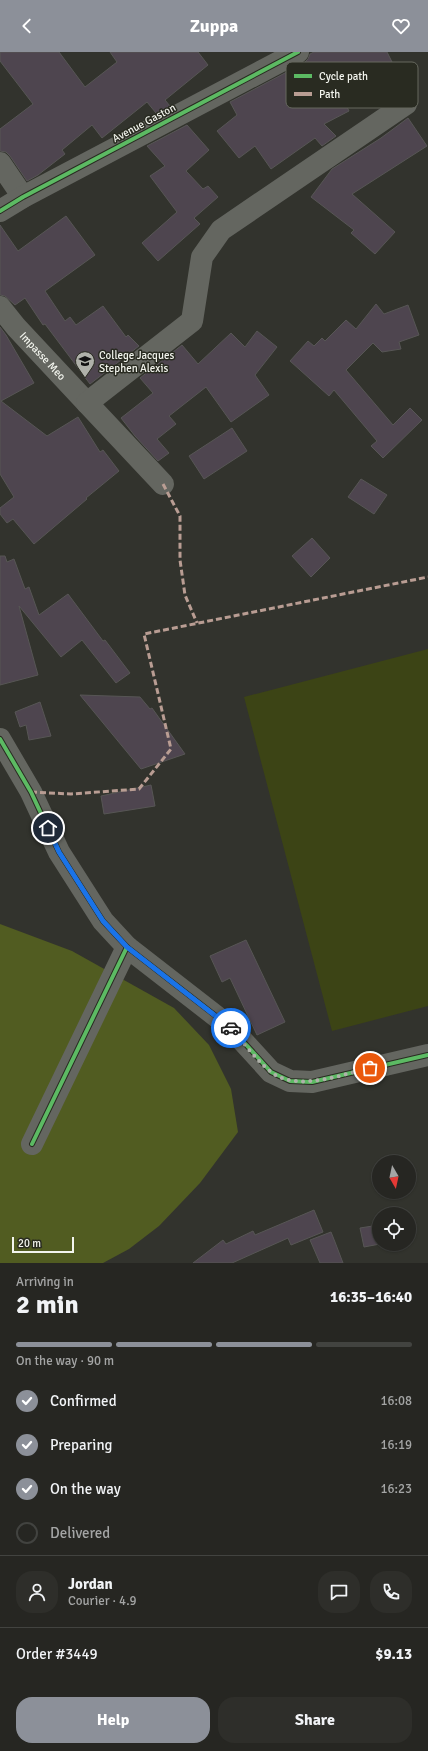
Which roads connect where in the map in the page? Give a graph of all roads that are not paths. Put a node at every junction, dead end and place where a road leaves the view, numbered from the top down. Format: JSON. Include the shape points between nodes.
{"nodes":[{"id":1,"x":298,"y":52,"type":"edge"},
{"id":2,"x":400,"y":108,"type":"edge"},
{"id":3,"x":0,"y":163,"type":"edge"},
{"id":4,"x":22,"y":197,"type":"junction"},
{"id":5,"x":0,"y":211,"type":"edge"},
{"id":6,"x":0,"y":307,"type":"edge"},
{"id":7,"x":87,"y":403,"type":"junction"},
{"id":8,"x":163,"y":484,"type":"dead end"},
{"id":9,"x":0,"y":739,"type":"edge"},
{"id":10,"x":127,"y":947,"type":"junction"},
{"id":11,"x":428,"y":1055,"type":"edge"},
{"id":12,"x":32,"y":1144,"type":"dead end"}],
"edges":[{"from":1,"to":4,"type":"street","name":"Avenue Gaston"},
{"from":2,"to":7,"type":"street","via":[[221,230],[202,257],[192,321]]},
{"from":3,"to":4,"type":"street"},
{"from":4,"to":5,"type":"street","name":"Avenue Gaston"},
{"from":6,"to":7,"type":"street","name":"Impasse Meo"},
{"from":7,"to":8,"type":"street","name":"Impasse Meo"},
{"from":9,"to":10,"type":"street","via":[[31,792],[59,852],[103,921]]},
{"from":10,"to":11,"type":"street","via":[[230,1027],[271,1072],[290,1082],[312,1082]]},
{"from":10,"to":12,"type":"street"}]}
